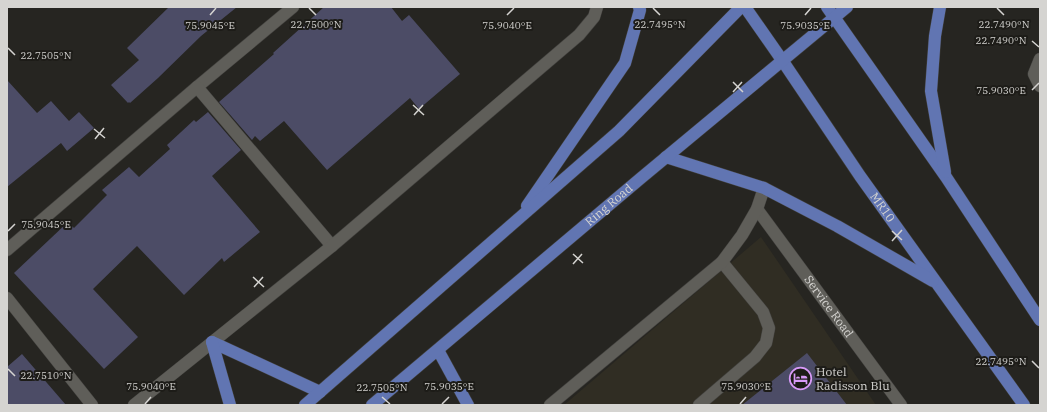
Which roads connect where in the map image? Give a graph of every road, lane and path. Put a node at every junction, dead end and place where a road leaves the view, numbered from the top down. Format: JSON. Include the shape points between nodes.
{"nodes":[{"id":1,"x":293,"y":7,"type":"edge"},
{"id":2,"x":597,"y":7,"type":"edge"},
{"id":3,"x":639,"y":7,"type":"edge"},
{"id":4,"x":741,"y":7,"type":"edge"},
{"id":5,"x":745,"y":7,"type":"edge"},
{"id":6,"x":827,"y":7,"type":"edge"},
{"id":7,"x":847,"y":7,"type":"edge"},
{"id":8,"x":940,"y":7,"type":"edge"},
{"id":9,"x":834,"y":17,"type":"junction"},
{"id":10,"x":1040,"y":59,"type":"edge"},
{"id":11,"x":782,"y":60,"type":"junction"},
{"id":12,"x":1040,"y":86,"type":"edge"},
{"id":13,"x":197,"y":87,"type":"junction"},
{"id":14,"x":666,"y":157,"type":"junction"},
{"id":15,"x":946,"y":177,"type":"junction"},
{"id":16,"x":764,"y":188,"type":"junction"},
{"id":17,"x":757,"y":209,"type":"junction"},
{"id":18,"x":517,"y":220,"type":"junction"},
{"id":19,"x":332,"y":246,"type":"junction"},
{"id":20,"x":7,"y":250,"type":"edge"},
{"id":21,"x":722,"y":262,"type":"junction"},
{"id":22,"x":938,"y":284,"type":"junction"},
{"id":23,"x":7,"y":298,"type":"edge"},
{"id":24,"x":1040,"y":320,"type":"edge"},
{"id":25,"x":212,"y":342,"type":"junction"},
{"id":26,"x":438,"y":350,"type":"junction"},
{"id":27,"x":320,"y":392,"type":"junction"},
{"id":28,"x":92,"y":405,"type":"edge"},
{"id":29,"x":134,"y":405,"type":"edge"},
{"id":30,"x":230,"y":405,"type":"edge"},
{"id":31,"x":305,"y":405,"type":"edge"},
{"id":32,"x":372,"y":405,"type":"edge"},
{"id":33,"x":468,"y":405,"type":"edge"},
{"id":34,"x":550,"y":405,"type":"edge"},
{"id":35,"x":699,"y":405,"type":"edge"},
{"id":36,"x":901,"y":405,"type":"edge"},
{"id":37,"x":1024,"y":405,"type":"edge"}],
"edges":[{"from":1,"to":13,"type":"street"},
{"from":2,"to":19,"type":"street","via":[[594,17],[579,35]]},
{"from":3,"to":18,"type":"main road","via":[[625,63]]},
{"from":4,"to":18,"type":"main road","via":[[619,131]]},
{"from":5,"to":11,"type":"main road","name":"MR10"},
{"from":6,"to":9,"type":"main road"},
{"from":7,"to":9,"type":"main road","name":"Ring Road"},
{"from":8,"to":15,"type":"main road","via":[[931,91]]},
{"from":9,"to":11,"type":"main road","name":"Ring Road"},
{"from":9,"to":15,"type":"main road"},
{"from":10,"to":12,"type":"street","via":[[1034,74]]},
{"from":11,"to":14,"type":"main road","name":"Ring Road"},
{"from":11,"to":22,"type":"main road","name":"MR10","via":[[860,176]]},
{"from":13,"to":19,"type":"street"},
{"from":13,"to":20,"type":"street"},
{"from":14,"to":16,"type":"main road"},
{"from":14,"to":26,"type":"main road","name":"Ring Road"},
{"from":15,"to":24,"type":"main road"},
{"from":16,"to":17,"type":"street"},
{"from":16,"to":22,"type":"main road","via":[[838,226]]},
{"from":17,"to":21,"type":"street"},
{"from":17,"to":36,"type":"street","name":"Service Road"},
{"from":18,"to":27,"type":"main road"},
{"from":19,"to":25,"type":"street"},
{"from":21,"to":34,"type":"street"},
{"from":21,"to":35,"type":"street","via":[[763,312],[769,328],[766,343],[755,357]]},
{"from":22,"to":37,"type":"main road","name":"MR10"},
{"from":23,"to":28,"type":"street"},
{"from":25,"to":27,"type":"main road"},
{"from":25,"to":29,"type":"street"},
{"from":25,"to":30,"type":"main road"},
{"from":26,"to":32,"type":"main road","name":"Ring Road"},
{"from":26,"to":33,"type":"main road"},
{"from":27,"to":31,"type":"main road"}]}
